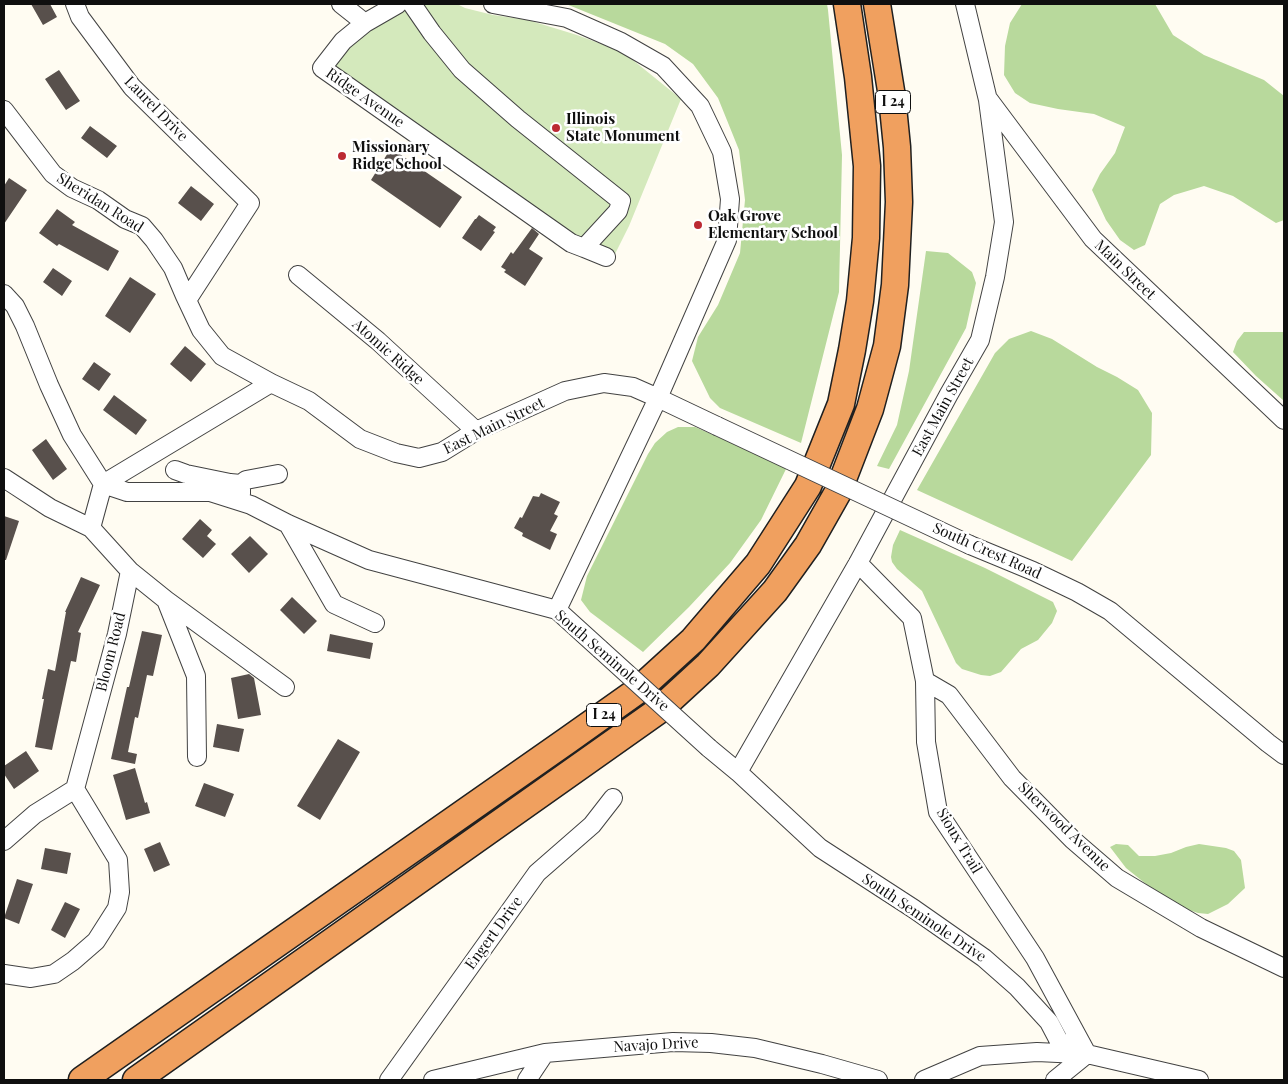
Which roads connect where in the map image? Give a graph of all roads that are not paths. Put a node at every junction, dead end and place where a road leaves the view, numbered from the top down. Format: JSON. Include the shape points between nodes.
{"nodes":[{"id":1,"x":75,"y":4,"type":"edge"},
{"id":2,"x":341,"y":4,"type":"edge"},
{"id":3,"x":398,"y":4,"type":"edge"},
{"id":4,"x":412,"y":4,"type":"edge"},
{"id":5,"x":493,"y":4,"type":"edge"},
{"id":6,"x":847,"y":4,"type":"edge"},
{"id":7,"x":877,"y":4,"type":"edge"},
{"id":8,"x":965,"y":4,"type":"edge"},
{"id":9,"x":365,"y":23,"type":"junction"},
{"id":10,"x":988,"y":100,"type":"junction"},
{"id":11,"x":4,"y":110,"type":"edge"},
{"id":12,"x":584,"y":248,"type":"junction"},
{"id":13,"x":606,"y":256,"type":"dead end"},
{"id":14,"x":298,"y":275,"type":"dead end"},
{"id":15,"x":4,"y":294,"type":"edge"},
{"id":16,"x":187,"y":300,"type":"junction"},
{"id":17,"x":271,"y":383,"type":"junction"},
{"id":18,"x":658,"y":398,"type":"junction"},
{"id":19,"x":1284,"y":420,"type":"edge"},
{"id":20,"x":476,"y":431,"type":"junction"},
{"id":21,"x":175,"y":470,"type":"dead end"},
{"id":22,"x":278,"y":474,"type":"dead end"},
{"id":23,"x":4,"y":478,"type":"edge"},
{"id":24,"x":103,"y":484,"type":"junction"},
{"id":25,"x":241,"y":484,"type":"junction"},
{"id":26,"x":241,"y":502,"type":"junction"},
{"id":27,"x":288,"y":524,"type":"junction"},
{"id":28,"x":91,"y":528,"type":"junction"},
{"id":29,"x":858,"y":562,"type":"junction"},
{"id":30,"x":130,"y":571,"type":"junction"},
{"id":31,"x":166,"y":600,"type":"junction"},
{"id":32,"x":558,"y":610,"type":"junction"},
{"id":33,"x":375,"y":623,"type":"dead end"},
{"id":34,"x":925,"y":681,"type":"junction"},
{"id":35,"x":285,"y":687,"type":"dead end"},
{"id":36,"x":1284,"y":754,"type":"edge"},
{"id":37,"x":197,"y":757,"type":"dead end"},
{"id":38,"x":738,"y":772,"type":"junction"},
{"id":39,"x":75,"y":789,"type":"junction"},
{"id":40,"x":613,"y":798,"type":"dead end"},
{"id":41,"x":4,"y":841,"type":"edge"},
{"id":42,"x":1284,"y":968,"type":"edge"},
{"id":43,"x":4,"y":974,"type":"edge"},
{"id":44,"x":545,"y":1053,"type":"junction"},
{"id":45,"x":1087,"y":1054,"type":"junction"},
{"id":46,"x":82,"y":1080,"type":"edge"},
{"id":47,"x":136,"y":1080,"type":"edge"},
{"id":48,"x":389,"y":1080,"type":"edge"},
{"id":49,"x":433,"y":1080,"type":"edge"},
{"id":50,"x":527,"y":1080,"type":"edge"},
{"id":51,"x":878,"y":1080,"type":"edge"},
{"id":52,"x":924,"y":1080,"type":"edge"},
{"id":53,"x":1055,"y":1080,"type":"edge"},
{"id":54,"x":1199,"y":1080,"type":"edge"}],
"edges":[{"from":1,"to":16,"type":"street","name":"Laurel Drive","via":[[80,17],[132,87],[250,203]]},
{"from":2,"to":9,"type":"street"},
{"from":3,"to":9,"type":"street","name":"Ridge Avenue"},
{"from":4,"to":12,"type":"street","via":[[462,70],[621,200],[618,211]]},
{"from":5,"to":18,"type":"street","via":[[567,18],[621,42],[663,66],[700,106],[722,152],[730,199],[727,240]]},
{"from":6,"to":46,"type":"highway","number":"I 24","via":[[867,166],[866,238],[860,301],[841,404],[808,486],[758,564],[693,640],[637,691]]},
{"from":7,"to":47,"type":"highway","number":"I 24","via":[[897,147],[899,202],[895,285],[887,346],[870,409],[838,492],[808,545],[776,590],[708,665],[658,711]]},
{"from":8,"to":10,"type":"street","name":"East Main Street"},
{"from":9,"to":12,"type":"street","name":"Ridge Avenue","via":[[342,40],[322,68],[571,243]]},
{"from":10,"to":19,"type":"street","name":"Main Street","via":[[1093,239]]},
{"from":10,"to":29,"type":"street","name":"East Main Street","via":[[1004,222],[996,277],[980,340]]},
{"from":11,"to":16,"type":"street","name":"Sheridan Road","via":[[53,174],[72,188],[142,226],[173,268]]},
{"from":12,"to":13,"type":"street","name":"Ridge Avenue"},
{"from":14,"to":20,"type":"street","name":"Atomic Ridge","via":[[378,341]]},
{"from":15,"to":24,"type":"street","via":[[15,306],[25,326],[72,435]]},
{"from":16,"to":17,"type":"street","name":"Sheridan Road","via":[[201,330],[222,356]]},
{"from":17,"to":20,"type":"street","name":"East Main Street","via":[[309,401],[360,439],[396,453],[419,458],[442,452]]},
{"from":17,"to":24,"type":"street"},
{"from":18,"to":20,"type":"street","name":"East Main Street","via":[[633,387],[604,383],[565,391]]},
{"from":18,"to":32,"type":"street"},
{"from":18,"to":36,"type":"street","name":"South Crest Road","bridge":true,"via":[[970,545],[1078,592],[1110,611]]},
{"from":21,"to":25,"type":"street"},
{"from":22,"to":25,"type":"street","via":[[246,480]]},
{"from":23,"to":28,"type":"street","via":[[50,508]]},
{"from":24,"to":26,"type":"street","name":"South Seminole Drive","via":[[127,492],[210,492]]},
{"from":24,"to":28,"type":"street"},
{"from":25,"to":26,"type":"street"},
{"from":26,"to":27,"type":"street","name":"South Seminole Drive"},
{"from":27,"to":32,"type":"street","name":"South Seminole Drive","via":[[369,560]]},
{"from":27,"to":33,"type":"street","via":[[334,604]]},
{"from":28,"to":30,"type":"street"},
{"from":29,"to":34,"type":"street","name":"Sioux Trail","via":[[912,618]]},
{"from":29,"to":38,"type":"street","name":"East Main Street"},
{"from":30,"to":31,"type":"street"},
{"from":30,"to":39,"type":"street","name":"Bloom Road","via":[[117,634]]},
{"from":31,"to":35,"type":"street"},
{"from":31,"to":37,"type":"street","via":[[196,676]]},
{"from":32,"to":38,"type":"street","name":"South Seminole Drive","bridge":true},
{"from":34,"to":42,"type":"street","name":"Sherwood Avenue","via":[[949,695],[1012,778],[1072,840],[1117,878],[1201,928]]},
{"from":34,"to":45,"type":"street","name":"Sioux Trail","via":[[926,742],[938,812],[1035,958]]},
{"from":38,"to":45,"type":"street","name":"South Seminole Drive","via":[[820,848],[984,958],[1049,1022],[1059,1040]]},
{"from":39,"to":41,"type":"street","via":[[35,814]]},
{"from":39,"to":43,"type":"street","via":[[118,860],[120,892],[117,908],[96,941],[54,974],[31,978]]},
{"from":40,"to":48,"type":"street","name":"Engert Drive","via":[[592,825],[537,873]]},
{"from":44,"to":49,"type":"street","name":"Navajo Drive"},
{"from":44,"to":50,"type":"street"},
{"from":44,"to":51,"type":"street","name":"Navajo Drive","via":[[673,1042],[711,1042],[755,1048]]},
{"from":45,"to":52,"type":"street","via":[[1037,1052],[980,1056]]},
{"from":45,"to":53,"type":"street"},
{"from":45,"to":54,"type":"street","name":"South Seminole Drive"}]}
